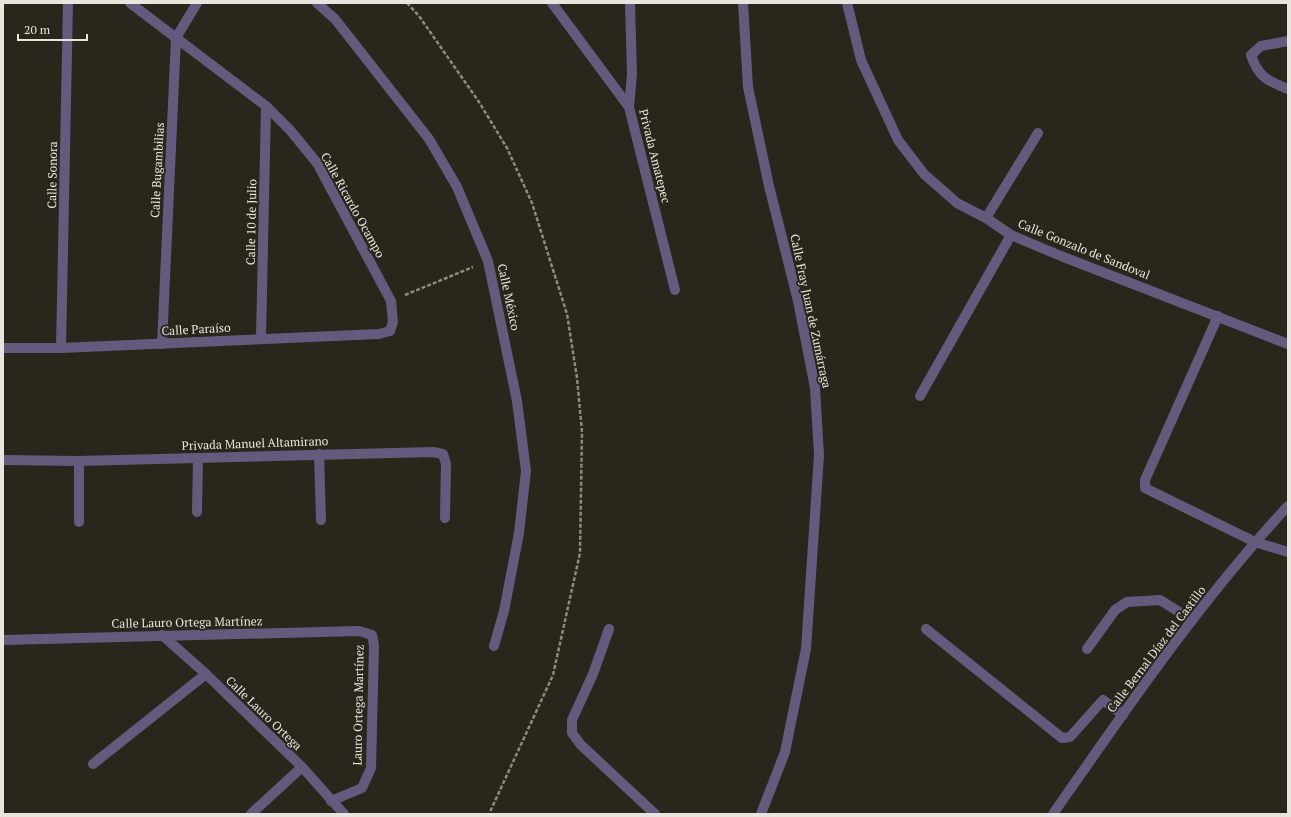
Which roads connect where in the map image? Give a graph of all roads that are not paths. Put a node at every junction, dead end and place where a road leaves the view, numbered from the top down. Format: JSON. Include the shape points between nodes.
{"nodes":[{"id":1,"x":68,"y":3,"type":"edge"},
{"id":2,"x":130,"y":3,"type":"edge"},
{"id":3,"x":197,"y":3,"type":"edge"},
{"id":4,"x":317,"y":3,"type":"edge"},
{"id":5,"x":552,"y":3,"type":"edge"},
{"id":6,"x":630,"y":3,"type":"edge"},
{"id":7,"x":743,"y":3,"type":"edge"},
{"id":8,"x":847,"y":3,"type":"edge"},
{"id":9,"x":176,"y":38,"type":"junction"},
{"id":10,"x":1288,"y":41,"type":"edge"},
{"id":11,"x":1288,"y":89,"type":"edge"},
{"id":12,"x":266,"y":106,"type":"junction"},
{"id":13,"x":629,"y":107,"type":"junction"},
{"id":14,"x":1038,"y":133,"type":"dead end"},
{"id":15,"x":986,"y":218,"type":"junction"},
{"id":16,"x":1012,"y":235,"type":"junction"},
{"id":17,"x":675,"y":290,"type":"dead end"},
{"id":18,"x":1218,"y":316,"type":"junction"},
{"id":19,"x":390,"y":331,"type":"joint"},
{"id":20,"x":261,"y":338,"type":"junction"},
{"id":21,"x":162,"y":344,"type":"junction"},
{"id":22,"x":1288,"y":344,"type":"edge"},
{"id":23,"x":3,"y":348,"type":"edge"},
{"id":24,"x":61,"y":348,"type":"junction"},
{"id":25,"x":920,"y":396,"type":"dead end"},
{"id":26,"x":319,"y":454,"type":"junction"},
{"id":27,"x":198,"y":458,"type":"junction"},
{"id":28,"x":3,"y":460,"type":"edge"},
{"id":29,"x":79,"y":461,"type":"junction"},
{"id":30,"x":1288,"y":506,"type":"edge"},
{"id":31,"x":197,"y":512,"type":"dead end"},
{"id":32,"x":445,"y":518,"type":"dead end"},
{"id":33,"x":321,"y":520,"type":"dead end"},
{"id":34,"x":79,"y":522,"type":"dead end"},
{"id":35,"x":1255,"y":542,"type":"junction"},
{"id":36,"x":1288,"y":552,"type":"edge"},
{"id":37,"x":1192,"y":620,"type":"junction"},
{"id":38,"x":609,"y":628,"type":"dead end"},
{"id":39,"x":926,"y":629,"type":"dead end"},
{"id":40,"x":162,"y":635,"type":"junction"},
{"id":41,"x":372,"y":635,"type":"joint"},
{"id":42,"x":3,"y":640,"type":"edge"},
{"id":43,"x":494,"y":646,"type":"dead end"},
{"id":44,"x":1087,"y":649,"type":"dead end"},
{"id":45,"x":206,"y":674,"type":"junction"},
{"id":46,"x":1123,"y":715,"type":"junction"},
{"id":47,"x":93,"y":764,"type":"dead end"},
{"id":48,"x":302,"y":767,"type":"junction"},
{"id":49,"x":331,"y":801,"type":"junction"},
{"id":50,"x":251,"y":814,"type":"edge"},
{"id":51,"x":344,"y":814,"type":"edge"},
{"id":52,"x":655,"y":814,"type":"edge"},
{"id":53,"x":761,"y":814,"type":"edge"},
{"id":54,"x":1053,"y":814,"type":"edge"}],
"edges":[{"from":1,"to":24,"type":"street","name":"Calle Sonora"},
{"from":2,"to":9,"type":"street","name":"Calle Ricardo Ocampo"},
{"from":3,"to":9,"type":"street","name":"Calle Bugambilias"},
{"from":4,"to":43,"type":"street","name":"Calle México","via":[[340,25],[430,139],[457,188],[488,261],[517,401],[526,470],[519,533],[504,611]]},
{"from":5,"to":13,"type":"street"},
{"from":6,"to":13,"type":"street","name":"Privada Amatepec","via":[[632,74]]},
{"from":7,"to":53,"type":"street","name":"Calle Fray Juan de Zumárraga","via":[[748,87],[811,366],[815,388],[819,455],[806,649],[785,752]]},
{"from":8,"to":15,"type":"street","name":"Calle Gonzalo de Sandoval","via":[[861,60],[898,140],[924,174],[957,203]]},
{"from":9,"to":12,"type":"street","name":"Calle Ricardo Ocampo"},
{"from":9,"to":21,"type":"street","name":"Calle Bugambilias"},
{"from":10,"to":11,"type":"street","via":[[1262,46],[1251,55],[1255,67],[1268,81]]},
{"from":12,"to":19,"type":"street","name":"Calle Ricardo Ocampo","via":[[317,163],[391,301],[393,322]]},
{"from":12,"to":20,"type":"street","name":"Calle 10 de Julio"},
{"from":13,"to":17,"type":"street","name":"Privada Amatepec"},
{"from":14,"to":15,"type":"street"},
{"from":15,"to":16,"type":"street","name":"Calle Gonzalo de Sandoval"},
{"from":16,"to":18,"type":"street","name":"Calle Gonzalo de Sandoval"},
{"from":16,"to":25,"type":"street"},
{"from":18,"to":22,"type":"street","name":"Calle Gonzalo de Sandoval"},
{"from":18,"to":35,"type":"street","via":[[1145,480],[1145,488]]},
{"from":19,"to":20,"type":"street","name":"Calle Paraíso","via":[[379,334]]},
{"from":20,"to":21,"type":"street","name":"Calle Paraíso"},
{"from":21,"to":24,"type":"street","name":"Calle Paraíso"},
{"from":23,"to":24,"type":"street","name":"Calle Paraíso"},
{"from":26,"to":27,"type":"street","name":"Privada Manuel Altamirano"},
{"from":26,"to":32,"type":"street","name":"Privada Manuel Altamirano","via":[[443,454],[446,464]]},
{"from":26,"to":33,"type":"street"},
{"from":27,"to":29,"type":"street","name":"Privada Manuel Altamirano"},
{"from":27,"to":31,"type":"street"},
{"from":28,"to":29,"type":"street","name":"Privada Manuel Altamirano"},
{"from":29,"to":34,"type":"street"},
{"from":30,"to":35,"type":"street","name":"Calle Bernal Díaz del Castillo"},
{"from":35,"to":36,"type":"street"},
{"from":35,"to":37,"type":"street","name":"Calle Bernal Díaz del Castillo"},
{"from":37,"to":44,"type":"street","via":[[1160,600],[1127,602],[1115,610]]},
{"from":37,"to":46,"type":"street","name":"Calle Bernal Díaz del Castillo"},
{"from":38,"to":52,"type":"street","via":[[593,674],[572,720],[572,733],[581,745]]},
{"from":39,"to":46,"type":"street","via":[[1062,738],[1070,738],[1103,700]]},
{"from":40,"to":41,"type":"street","name":"Calle Lauro Ortega Martínez","via":[[359,631]]},
{"from":40,"to":42,"type":"street","name":"Calle Lauro Ortega Martínez"},
{"from":40,"to":45,"type":"street","name":"Calle Lauro Ortega"},
{"from":41,"to":49,"type":"street","name":"Lauro Ortega Martínez","via":[[374,645],[370,768],[362,788]]},
{"from":45,"to":47,"type":"street"},
{"from":45,"to":48,"type":"street","name":"Calle Lauro Ortega"},
{"from":46,"to":54,"type":"street","name":"Calle Bernal Díaz del Castillo"},
{"from":48,"to":49,"type":"street","name":"Calle Lauro Ortega"},
{"from":48,"to":50,"type":"street"},
{"from":49,"to":51,"type":"street","name":"Calle Lauro Ortega"}]}
